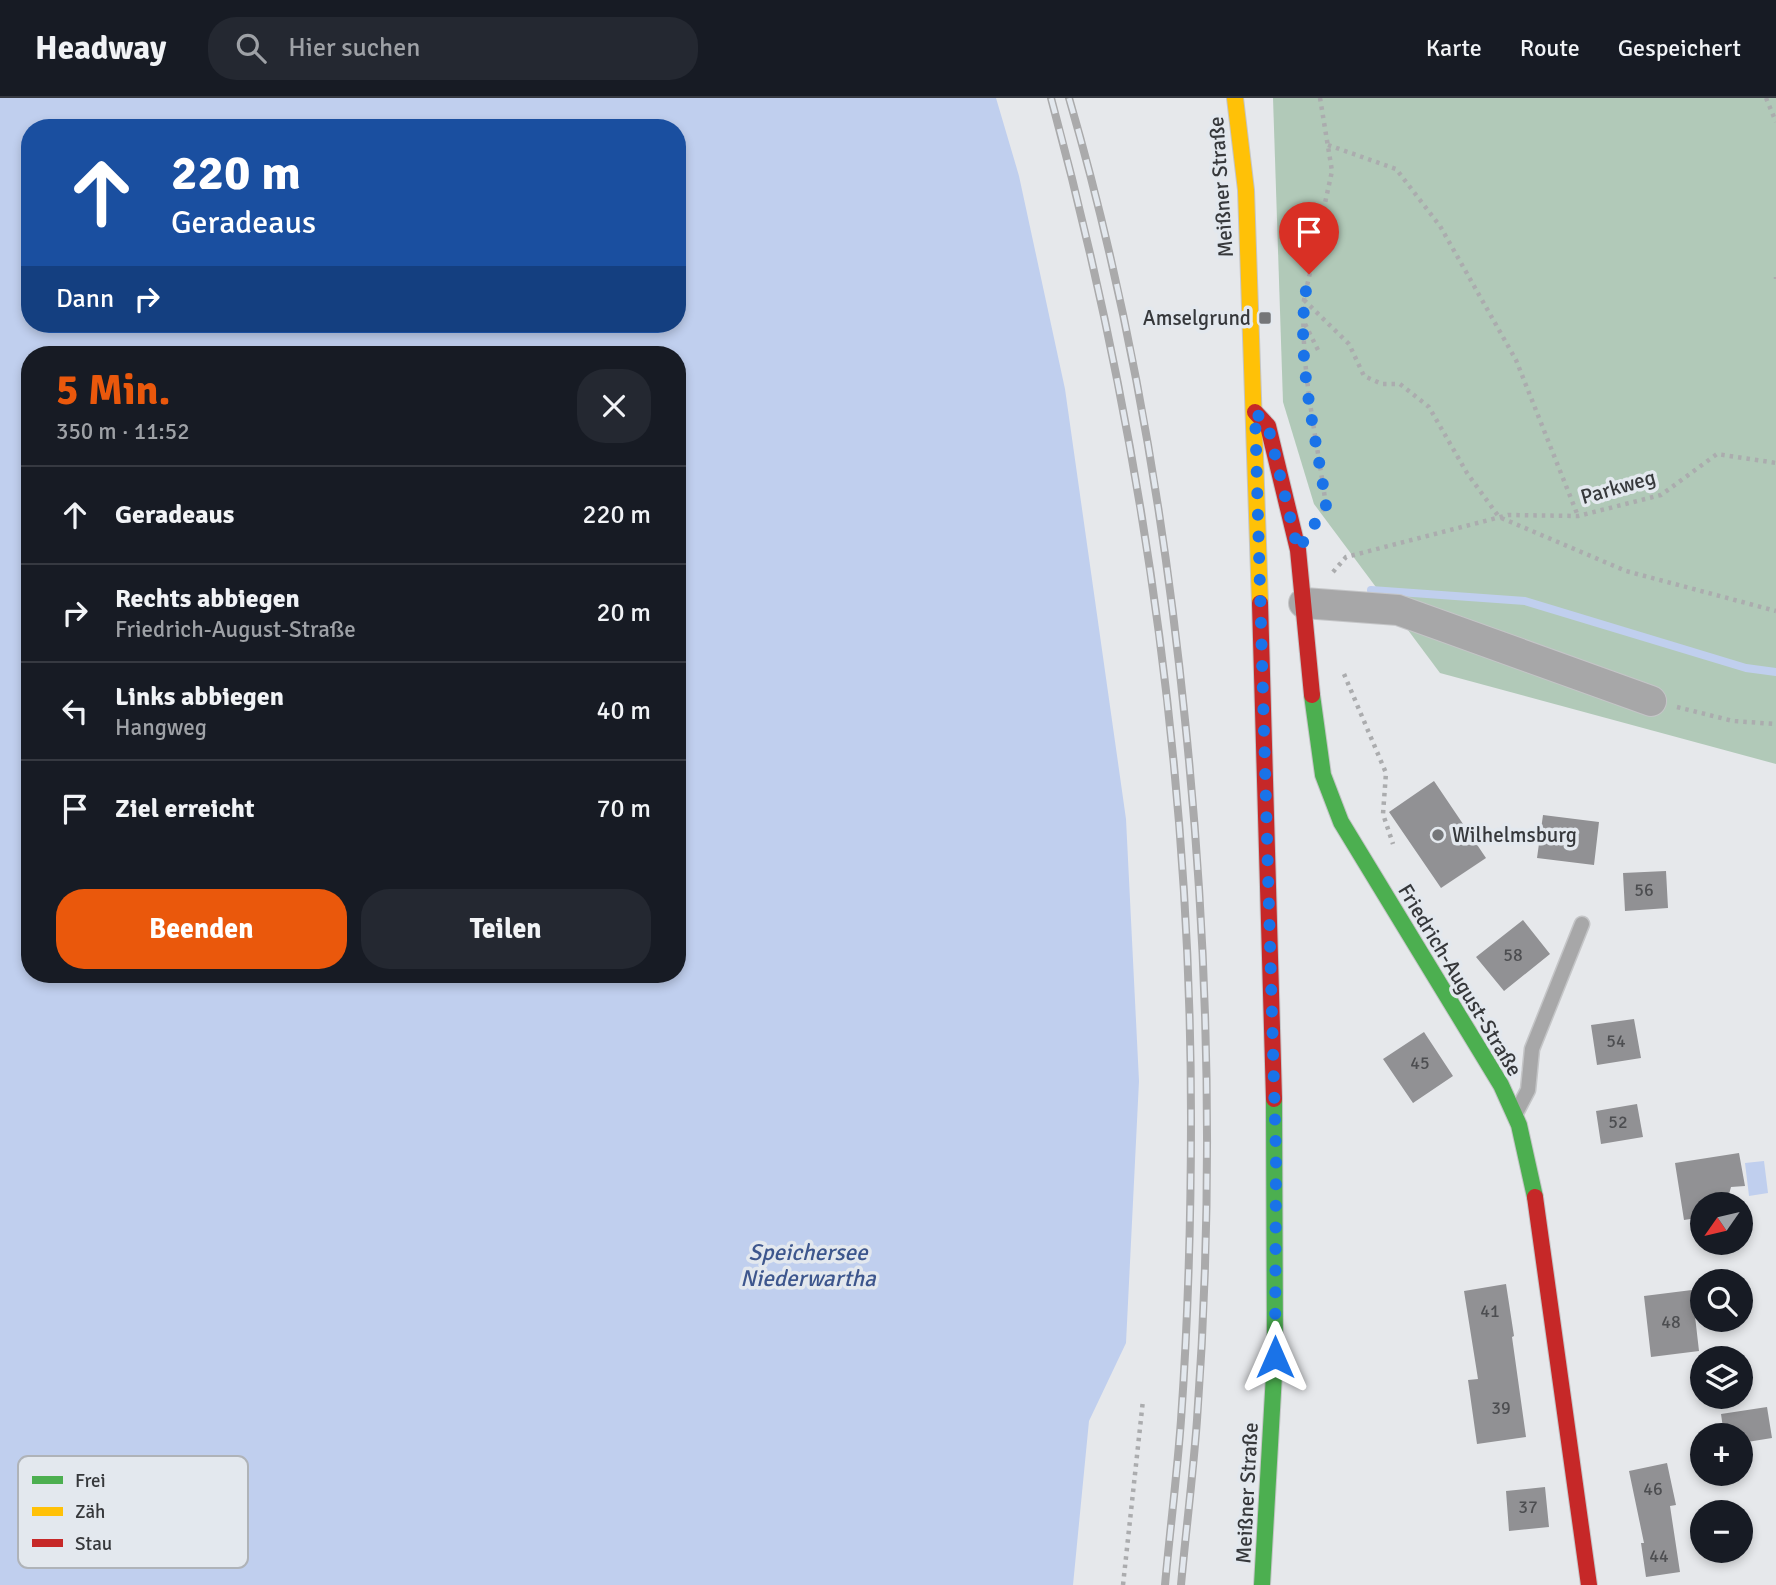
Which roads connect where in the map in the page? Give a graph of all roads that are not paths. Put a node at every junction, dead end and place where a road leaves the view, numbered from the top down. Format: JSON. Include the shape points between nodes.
{"nodes":[{"id":1,"x":1235,"y":98,"type":"edge"},
{"id":2,"x":1255,"y":412,"type":"junction"},
{"id":3,"x":1304,"y":603,"type":"junction"},
{"id":4,"x":1651,"y":701,"type":"road end"},
{"id":5,"x":1582,"y":924,"type":"dead end"},
{"id":6,"x":1515,"y":1115,"type":"junction"},
{"id":7,"x":1262,"y":1585,"type":"edge"},
{"id":8,"x":1589,"y":1585,"type":"edge"}],
"edges":[{"from":1,"to":2,"type":"main road","name":"Meißner Straße","via":[[1246,190]]},
{"from":2,"to":3,"type":"main road","name":"Friedrich-August-Straße","via":[[1268,426],[1298,550]]},
{"from":2,"to":7,"type":"main road","name":"Meißner Straße","via":[[1276,1157],[1275,1357]]},
{"from":3,"to":4,"type":"street","via":[[1398,610]]},
{"from":3,"to":6,"type":"main road","name":"Friedrich-August-Straße","via":[[1318,744],[1341,822]]},
{"from":5,"to":6,"type":"lane","via":[[1532,1049],[1528,1090]]},
{"from":6,"to":8,"type":"main road","name":"Friedrich-August-Straße","via":[[1535,1199]]}]}
